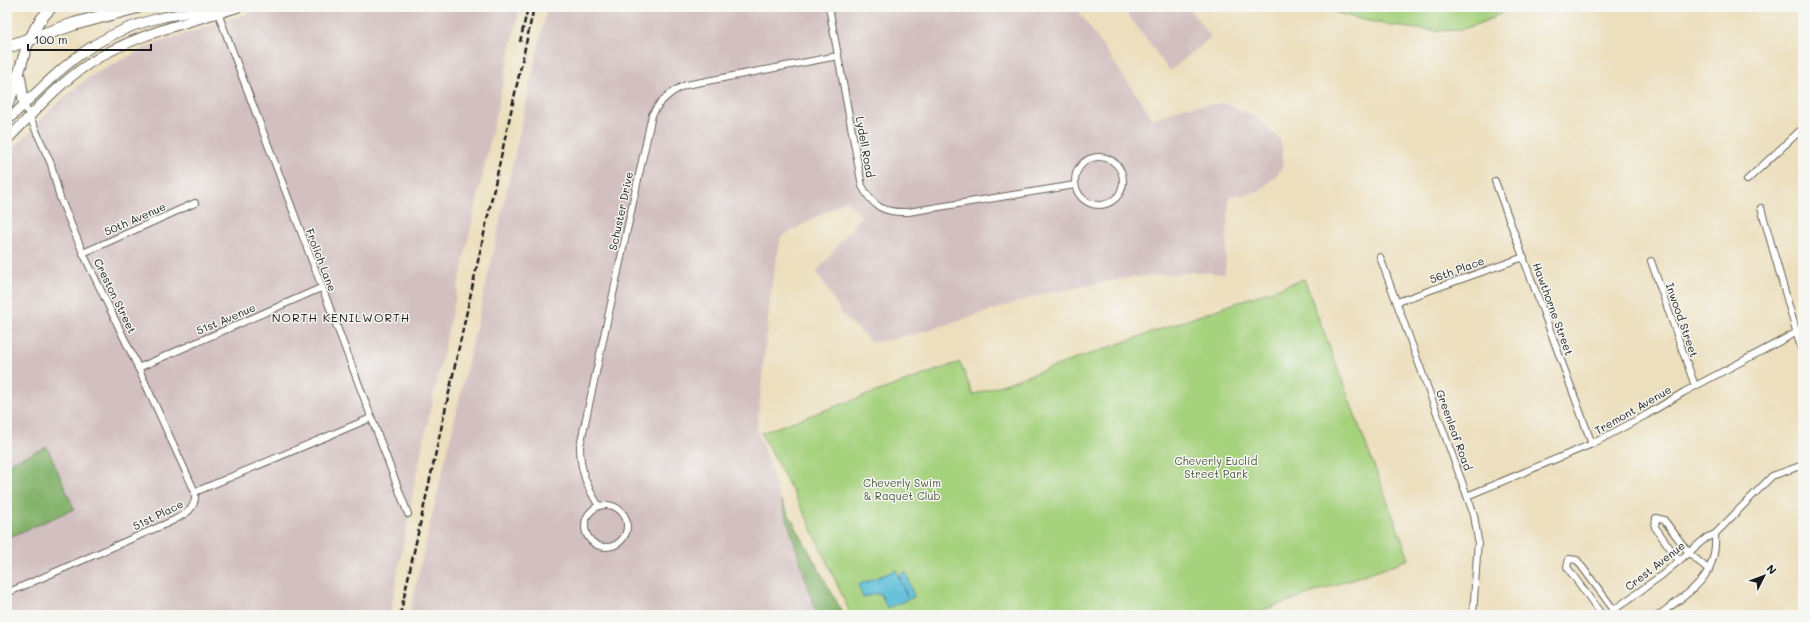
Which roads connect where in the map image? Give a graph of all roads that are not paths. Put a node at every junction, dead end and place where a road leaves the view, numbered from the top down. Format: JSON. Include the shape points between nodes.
{"nodes":[{"id":1,"x":52,"y":7,"type":"edge"},
{"id":2,"x":137,"y":7,"type":"edge"},
{"id":3,"x":236,"y":7,"type":"edge"},
{"id":4,"x":829,"y":7,"type":"edge"},
{"id":5,"x":218,"y":13,"type":"junction"},
{"id":6,"x":29,"y":39,"type":"junction"},
{"id":7,"x":7,"y":47,"type":"edge"},
{"id":8,"x":838,"y":56,"type":"junction"},
{"id":9,"x":19,"y":69,"type":"junction"},
{"id":10,"x":24,"y":104,"type":"junction"},
{"id":11,"x":7,"y":106,"type":"edge"},
{"id":12,"x":30,"y":117,"type":"junction"},
{"id":13,"x":7,"y":121,"type":"edge"},
{"id":14,"x":1803,"y":128,"type":"edge"},
{"id":15,"x":7,"y":140,"type":"edge"},
{"id":16,"x":1747,"y":180,"type":"dead end"},
{"id":17,"x":1495,"y":181,"type":"dead end"},
{"id":18,"x":1075,"y":185,"type":"junction"},
{"id":19,"x":195,"y":203,"type":"dead end"},
{"id":20,"x":1761,"y":208,"type":"dead end"},
{"id":21,"x":83,"y":253,"type":"junction"},
{"id":22,"x":1524,"y":256,"type":"junction"},
{"id":23,"x":1380,"y":257,"type":"dead end"},
{"id":24,"x":1651,"y":261,"type":"dead end"},
{"id":25,"x":321,"y":288,"type":"junction"},
{"id":26,"x":1397,"y":302,"type":"junction"},
{"id":27,"x":1803,"y":329,"type":"edge"},
{"id":28,"x":1797,"y":333,"type":"junction"},
{"id":29,"x":1803,"y":355,"type":"edge"},
{"id":30,"x":138,"y":368,"type":"junction"},
{"id":31,"x":1695,"y":386,"type":"junction"},
{"id":32,"x":371,"y":418,"type":"junction"},
{"id":33,"x":1592,"y":444,"type":"junction"},
{"id":34,"x":1803,"y":465,"type":"edge"},
{"id":35,"x":195,"y":492,"type":"junction"},
{"id":36,"x":1467,"y":496,"type":"junction"},
{"id":37,"x":599,"y":506,"type":"junction"},
{"id":38,"x":408,"y":514,"type":"dead end"},
{"id":39,"x":1715,"y":534,"type":"junction"},
{"id":40,"x":1689,"y":553,"type":"junction"},
{"id":41,"x":1679,"y":561,"type":"junction"},
{"id":42,"x":1709,"y":570,"type":"junction"},
{"id":43,"x":7,"y":593,"type":"edge"},
{"id":44,"x":1614,"y":610,"type":"junction"},
{"id":45,"x":1473,"y":615,"type":"edge"},
{"id":46,"x":1602,"y":615,"type":"edge"},
{"id":47,"x":1607,"y":615,"type":"edge"},
{"id":48,"x":1659,"y":615,"type":"edge"}],
"edges":[{"from":1,"to":6,"type":"main road"},
{"from":2,"to":6,"type":"highway"},
{"from":3,"to":5,"type":"main road"},
{"from":4,"to":8,"type":"street","name":"Lydell Road"},
{"from":5,"to":10,"type":"main road","via":[[192,12],[164,17],[112,35],[66,64]]},
{"from":5,"to":12,"type":"main road","via":[[142,37],[103,55],[68,80]]},
{"from":5,"to":25,"type":"street","name":"Frolich Lane"},
{"from":6,"to":7,"type":"highway"},
{"from":6,"to":9,"type":"main road"},
{"from":8,"to":18,"type":"street","name":"Lydell Road","via":[[862,186],[870,200],[882,208],[893,212],[908,212]]},
{"from":8,"to":37,"type":"street","name":"Schuster Drive","via":[[686,85],[665,97],[652,115],[580,446],[582,474]]},
{"from":9,"to":10,"type":"main road"},
{"from":9,"to":11,"type":"main road"},
{"from":10,"to":12,"type":"street","name":"Creston Street"},
{"from":10,"to":13,"type":"main road"},
{"from":12,"to":15,"type":"main road"},
{"from":12,"to":21,"type":"street","name":"Creston Street","via":[[51,164],[60,198]]},
{"from":14,"to":16,"type":"street"},
{"from":17,"to":22,"type":"street","name":"Hawthorne Street"},
{"from":18,"to":18,"type":"street","via":[[1087,202],[1101,205],[1108,204],[1119,195],[1123,181],[1114,162],[1101,157],[1087,161],[1077,171]]},
{"from":19,"to":21,"type":"street","name":"50th Avenue"},
{"from":20,"to":28,"type":"street"},
{"from":21,"to":30,"type":"street","name":"Creston Street"},
{"from":22,"to":26,"type":"street","name":"56th Place"},
{"from":22,"to":33,"type":"street","name":"Hawthorne Street"},
{"from":23,"to":26,"type":"street","name":"Greenleaf Road"},
{"from":24,"to":31,"type":"street","name":"Inwood Street"},
{"from":25,"to":30,"type":"street","name":"51st Avenue"},
{"from":25,"to":32,"type":"street","name":"Frolich Lane"},
{"from":26,"to":36,"type":"street","name":"Greenleaf Road"},
{"from":27,"to":28,"type":"street","name":"Tremont Avenue"},
{"from":28,"to":29,"type":"street"},
{"from":28,"to":31,"type":"street","name":"Tremont Avenue"},
{"from":30,"to":35,"type":"street","name":"Creston Street"},
{"from":31,"to":33,"type":"street","name":"Tremont Avenue"},
{"from":32,"to":35,"type":"street","name":"51st Place"},
{"from":32,"to":38,"type":"street","name":"Frolich Lane"},
{"from":33,"to":36,"type":"street","name":"Tremont Avenue"},
{"from":34,"to":39,"type":"street","name":"Crest Avenue","via":[[1772,476]]},
{"from":35,"to":43,"type":"street","name":"51st Place","via":[[194,506],[182,516]]},
{"from":36,"to":45,"type":"street","name":"Greenleaf Road","via":[[1477,525],[1478,540]]},
{"from":37,"to":37,"type":"street","via":[[589,514],[586,531],[595,544],[612,547],[623,540],[627,522],[622,511],[607,505]]},
{"from":39,"to":40,"type":"street","name":"Crest Avenue","via":[[1706,538]]},
{"from":39,"to":42,"type":"street","via":[[1716,548]]},
{"from":40,"to":41,"type":"street","name":"Crest Avenue"},
{"from":40,"to":41,"type":"street","via":[[1664,520],[1656,518],[1655,527]]},
{"from":40,"to":42,"type":"street"},
{"from":41,"to":44,"type":"street","name":"Crest Avenue"},
{"from":42,"to":48,"type":"street","via":[[1700,584]]},
{"from":44,"to":46,"type":"street","via":[[1577,560],[1569,559],[1567,567]]},
{"from":44,"to":47,"type":"street","name":"Crest Avenue"}]}
